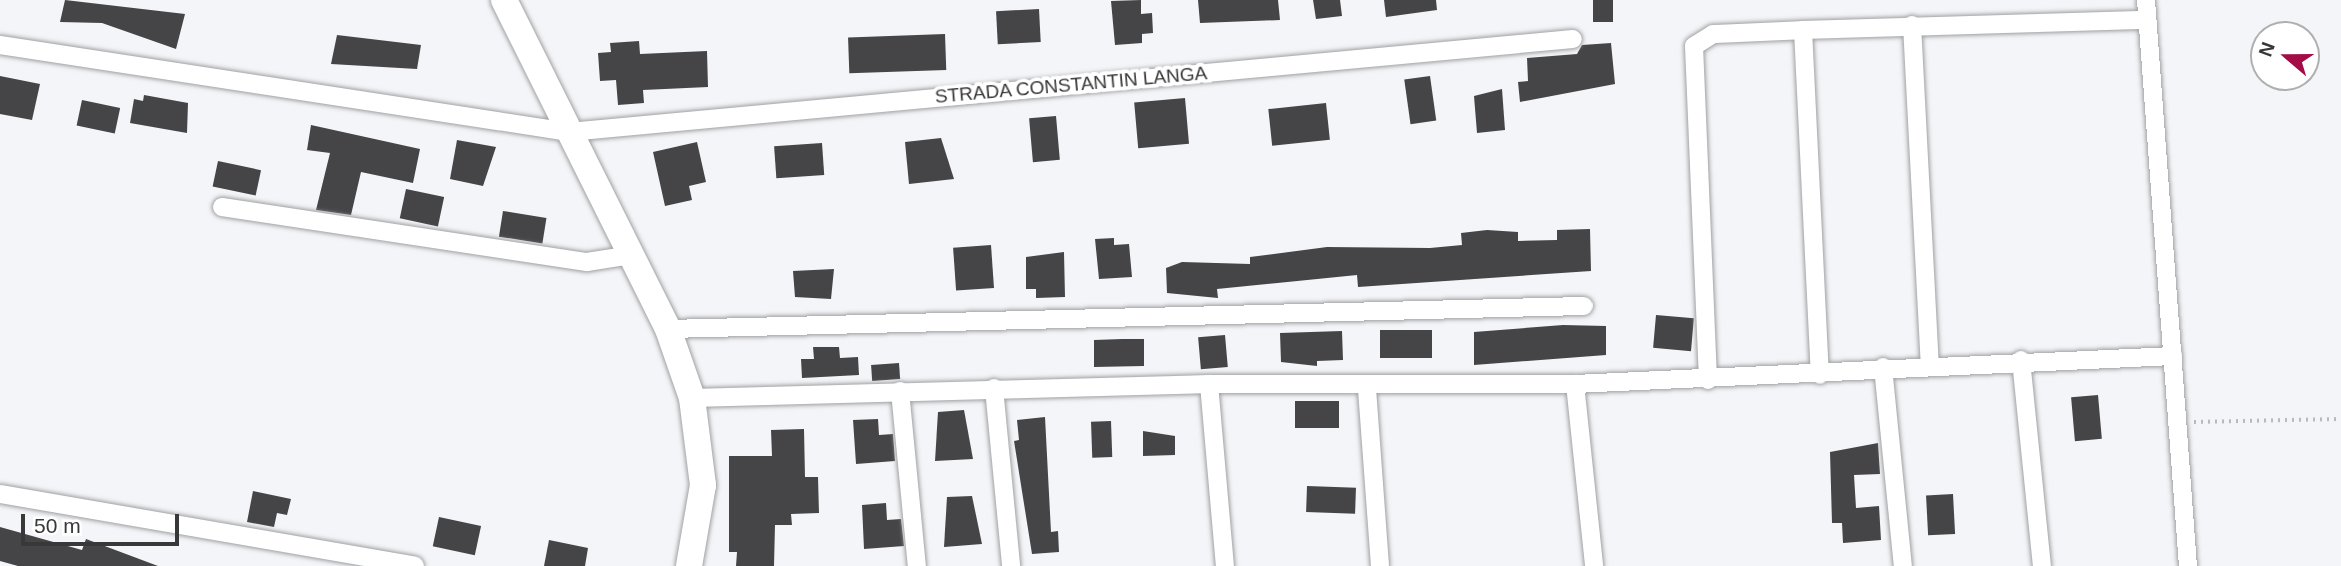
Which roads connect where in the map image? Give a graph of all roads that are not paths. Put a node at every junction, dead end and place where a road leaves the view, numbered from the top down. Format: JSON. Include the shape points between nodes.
{"nodes":[{"id":1,"x":503,"y":0,"type":"edge"},
{"id":2,"x":2146,"y":0,"type":"edge"},
{"id":3,"x":2147,"y":20,"type":"junction"},
{"id":4,"x":1912,"y":25,"type":"junction"},
{"id":5,"x":1803,"y":30,"type":"junction"},
{"id":6,"x":1573,"y":39,"type":"dead end"},
{"id":7,"x":0,"y":45,"type":"edge"},
{"id":8,"x":569,"y":132,"type":"junction"},
{"id":9,"x":222,"y":207,"type":"dead end"},
{"id":10,"x":632,"y":255,"type":"junction"},
{"id":11,"x":1584,"y":306,"type":"dead end"},
{"id":12,"x":668,"y":329,"type":"junction"},
{"id":13,"x":2173,"y":356,"type":"junction"},
{"id":14,"x":2021,"y":360,"type":"junction"},
{"id":15,"x":1930,"y":365,"type":"junction"},
{"id":16,"x":1883,"y":367,"type":"junction"},
{"id":17,"x":1820,"y":375,"type":"junction"},
{"id":18,"x":1708,"y":380,"type":"junction"},
{"id":19,"x":1209,"y":384,"type":"junction"},
{"id":20,"x":1576,"y":384,"type":"junction"},
{"id":21,"x":994,"y":388,"type":"junction"},
{"id":22,"x":1367,"y":389,"type":"junction"},
{"id":23,"x":900,"y":391,"type":"junction"},
{"id":24,"x":692,"y":398,"type":"junction"},
{"id":25,"x":0,"y":494,"type":"edge"},
{"id":26,"x":415,"y":566,"type":"edge"},
{"id":27,"x":689,"y":566,"type":"edge"},
{"id":28,"x":917,"y":566,"type":"edge"},
{"id":29,"x":1011,"y":566,"type":"edge"},
{"id":30,"x":1225,"y":566,"type":"edge"},
{"id":31,"x":1380,"y":566,"type":"edge"},
{"id":32,"x":1594,"y":566,"type":"edge"},
{"id":33,"x":1903,"y":566,"type":"edge"},
{"id":34,"x":2042,"y":566,"type":"edge"},
{"id":35,"x":2188,"y":566,"type":"edge"}],
"edges":[{"from":1,"to":8,"type":"main road"},
{"from":2,"to":3,"type":"street"},
{"from":3,"to":4,"type":"street"},
{"from":3,"to":13,"type":"street"},
{"from":4,"to":5,"type":"street"},
{"from":4,"to":15,"type":"street"},
{"from":5,"to":17,"type":"street"},
{"from":5,"to":18,"type":"street","via":[[1713,34],[1694,46]]},
{"from":6,"to":8,"type":"street","name":"STRADA CONSTANTIN LANGA"},
{"from":7,"to":8,"type":"street","name":"STRADA CONSTANTIN LANGA"},
{"from":8,"to":10,"type":"main road"},
{"from":9,"to":10,"type":"street","via":[[587,262]]},
{"from":10,"to":12,"type":"main road"},
{"from":11,"to":12,"type":"street"},
{"from":12,"to":24,"type":"main road"},
{"from":13,"to":14,"type":"street"},
{"from":13,"to":35,"type":"street"},
{"from":14,"to":15,"type":"street"},
{"from":14,"to":34,"type":"street"},
{"from":15,"to":16,"type":"street"},
{"from":16,"to":17,"type":"street"},
{"from":16,"to":33,"type":"street"},
{"from":17,"to":18,"type":"street"},
{"from":18,"to":20,"type":"street"},
{"from":19,"to":21,"type":"street"},
{"from":19,"to":22,"type":"street"},
{"from":19,"to":30,"type":"street"},
{"from":20,"to":22,"type":"street"},
{"from":20,"to":32,"type":"street"},
{"from":21,"to":23,"type":"street"},
{"from":21,"to":29,"type":"street"},
{"from":22,"to":31,"type":"street"},
{"from":23,"to":24,"type":"street"},
{"from":23,"to":28,"type":"street"},
{"from":24,"to":27,"type":"main road","via":[[703,485]]},
{"from":25,"to":26,"type":"street"}]}
